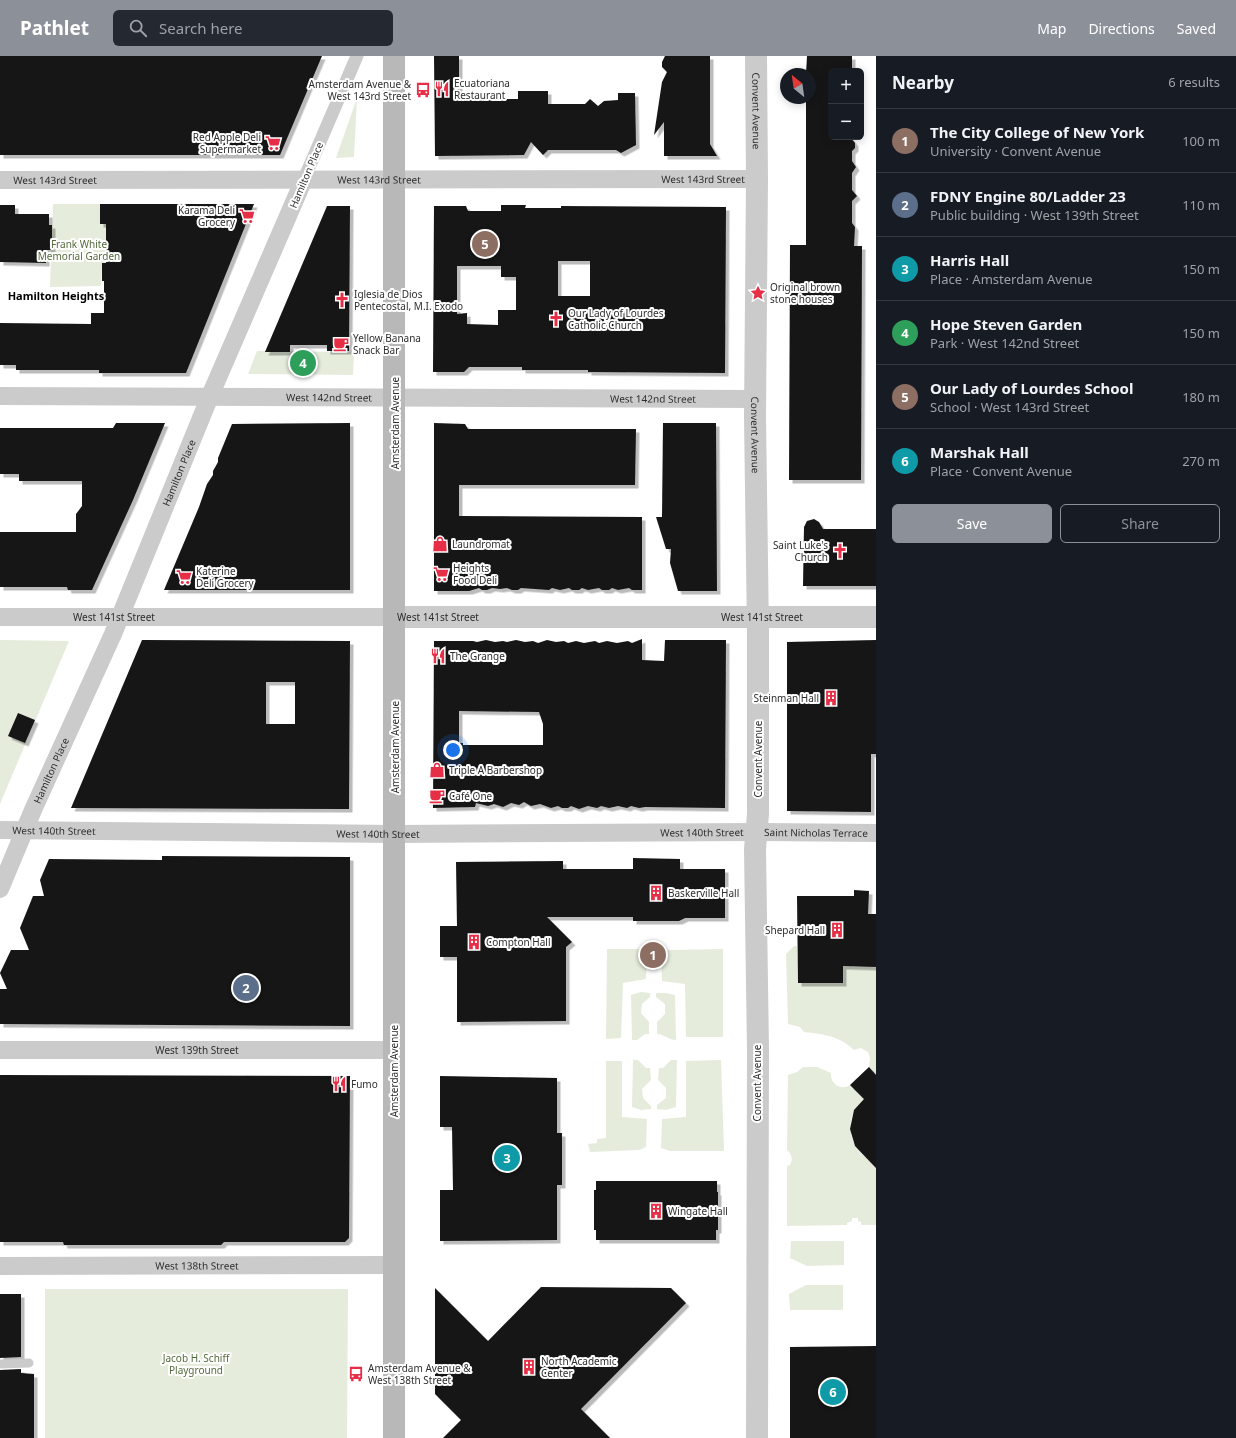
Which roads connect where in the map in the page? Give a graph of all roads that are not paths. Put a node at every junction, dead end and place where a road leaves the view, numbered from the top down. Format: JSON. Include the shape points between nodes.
{"nodes":[{"id":1,"x":356,"y":56,"type":"edge"},
{"id":2,"x":394,"y":56,"type":"edge"},
{"id":3,"x":756,"y":56,"type":"edge"},
{"id":4,"x":304,"y":179,"type":"junction"},
{"id":5,"x":394,"y":179,"type":"junction"},
{"id":6,"x":757,"y":179,"type":"junction"},
{"id":7,"x":0,"y":180,"type":"edge"},
{"id":8,"x":0,"y":396,"type":"edge"},
{"id":9,"x":210,"y":396,"type":"junction"},
{"id":10,"x":395,"y":396,"type":"junction"},
{"id":11,"x":755,"y":399,"type":"junction"},
{"id":12,"x":758,"y":616,"type":"junction"},
{"id":13,"x":0,"y":617,"type":"edge"},
{"id":14,"x":120,"y":617,"type":"junction"},
{"id":15,"x":395,"y":617,"type":"junction"},
{"id":16,"x":876,"y":617,"type":"edge"},
{"id":17,"x":0,"y":830,"type":"edge"},
{"id":18,"x":24,"y":831,"type":"junction"},
{"id":19,"x":756,"y":832,"type":"junction"},
{"id":20,"x":876,"y":833,"type":"edge"},
{"id":21,"x":395,"y":834,"type":"junction"},
{"id":22,"x":0,"y":888,"type":"edge"},
{"id":23,"x":0,"y":1050,"type":"edge"},
{"id":24,"x":394,"y":1050,"type":"junction"},
{"id":25,"x":394,"y":1265,"type":"junction"},
{"id":26,"x":0,"y":1266,"type":"edge"},
{"id":27,"x":29,"y":1363,"type":"dead end"},
{"id":28,"x":0,"y":1364,"type":"edge"},
{"id":29,"x":394,"y":1438,"type":"edge"},
{"id":30,"x":757,"y":1438,"type":"edge"}],
"edges":[{"from":1,"to":4,"type":"street","name":"Hamilton Place"},
{"from":2,"to":5,"type":"main road","name":"Amsterdam Avenue"},
{"from":3,"to":6,"type":"street","name":"Convent Avenue"},
{"from":4,"to":5,"type":"street","name":"West 143rd Street"},
{"from":4,"to":7,"type":"street","name":"West 143rd Street"},
{"from":4,"to":9,"type":"street","name":"Hamilton Place"},
{"from":5,"to":6,"type":"street","name":"West 143rd Street"},
{"from":5,"to":10,"type":"main road","name":"Amsterdam Avenue"},
{"from":6,"to":11,"type":"street","name":"Convent Avenue"},
{"from":8,"to":9,"type":"street","name":"West 142nd Street"},
{"from":9,"to":10,"type":"street","name":"West 142nd Street"},
{"from":9,"to":14,"type":"street","name":"Hamilton Place"},
{"from":10,"to":11,"type":"street","name":"West 142nd Street"},
{"from":10,"to":15,"type":"main road","name":"Amsterdam Avenue"},
{"from":11,"to":12,"type":"street","name":"Convent Avenue"},
{"from":12,"to":15,"type":"street","name":"West 141st Street"},
{"from":12,"to":16,"type":"street","name":"West 141st Street"},
{"from":12,"to":19,"type":"street","name":"Convent Avenue"},
{"from":13,"to":14,"type":"street","name":"West 141st Street"},
{"from":14,"to":15,"type":"street","name":"West 141st Street"},
{"from":14,"to":18,"type":"street","name":"Hamilton Place"},
{"from":15,"to":21,"type":"main road","name":"Amsterdam Avenue"},
{"from":17,"to":18,"type":"street","name":"West 140th Street"},
{"from":18,"to":21,"type":"street","name":"West 140th Street"},
{"from":18,"to":22,"type":"street","name":"Hamilton Place"},
{"from":19,"to":20,"type":"street","name":"Saint Nicholas Terrace"},
{"from":19,"to":21,"type":"street","name":"West 140th Street"},
{"from":19,"to":30,"type":"street","name":"Convent Avenue"},
{"from":21,"to":24,"type":"main road","name":"Amsterdam Avenue"},
{"from":23,"to":24,"type":"street","name":"West 139th Street"},
{"from":24,"to":25,"type":"main road","name":"Amsterdam Avenue"},
{"from":25,"to":26,"type":"street","name":"West 138th Street"},
{"from":25,"to":29,"type":"main road","name":"Amsterdam Avenue"},
{"from":27,"to":28,"type":"lane"}]}
